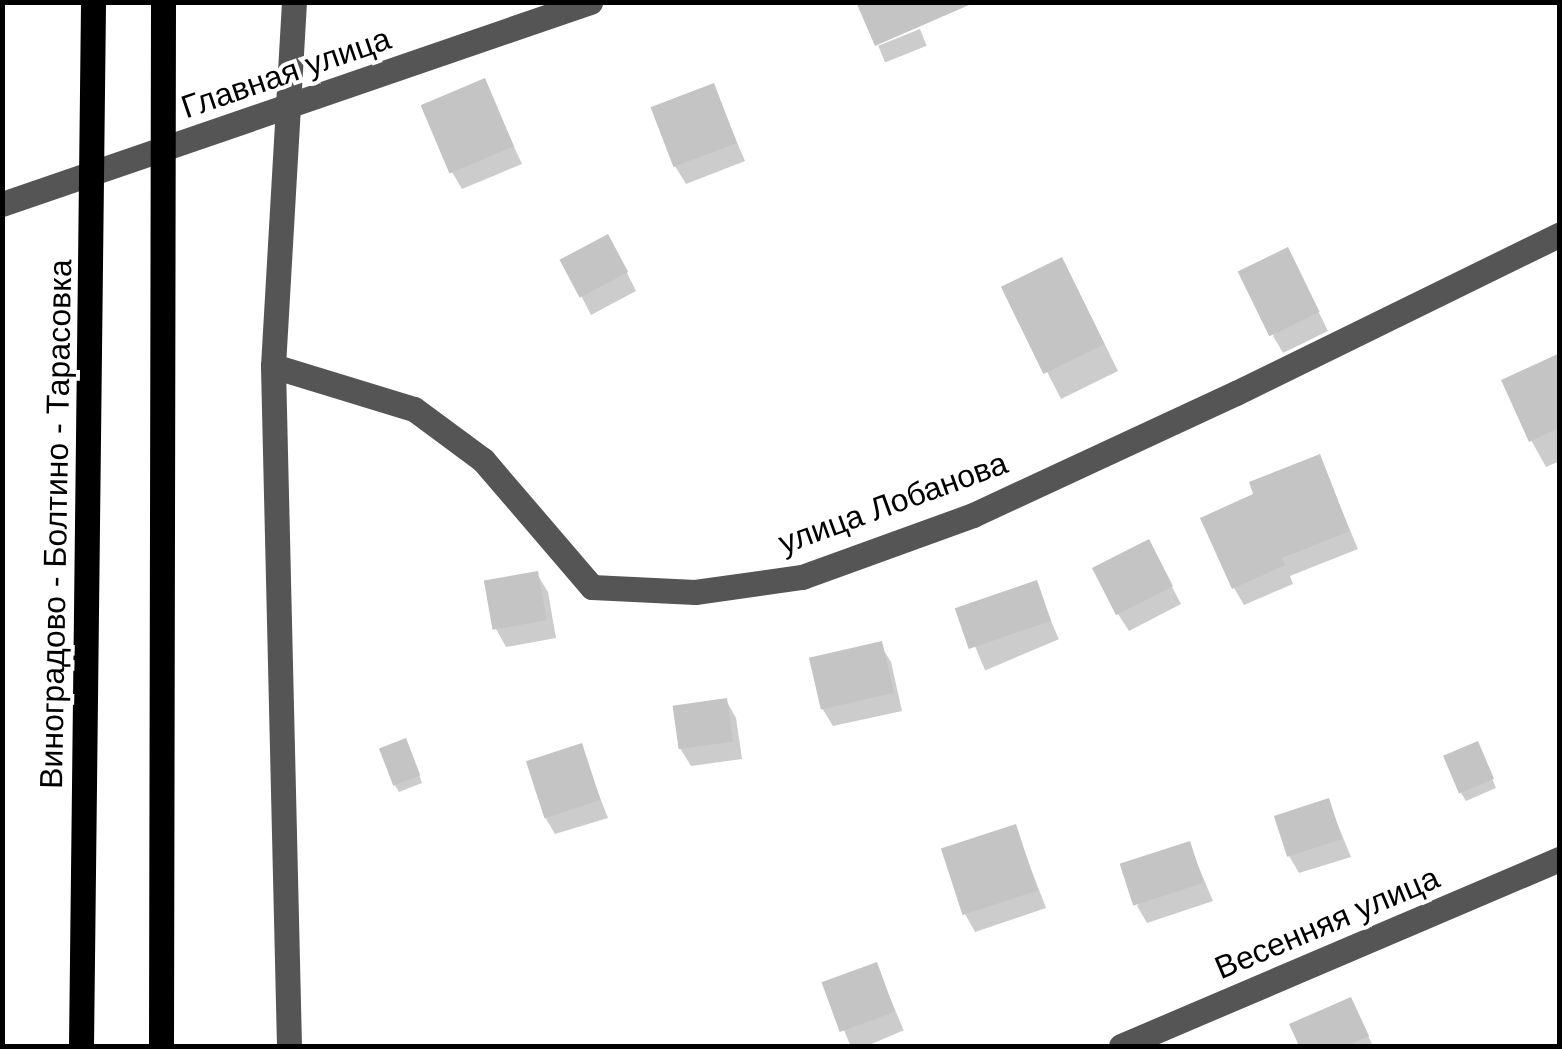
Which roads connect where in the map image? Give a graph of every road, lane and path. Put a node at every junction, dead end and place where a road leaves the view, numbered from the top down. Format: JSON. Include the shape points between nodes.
{"nodes":[{"id":1,"x":93,"y":2,"type":"edge"},
{"id":2,"x":163,"y":2,"type":"edge"},
{"id":3,"x":294,"y":2,"type":"edge"},
{"id":4,"x":590,"y":2,"type":"edge"},
{"id":5,"x":291,"y":105,"type":"junction"},
{"id":6,"x":2,"y":204,"type":"edge"},
{"id":7,"x":1560,"y":234,"type":"edge"},
{"id":8,"x":273,"y":366,"type":"junction"},
{"id":9,"x":1560,"y":859,"type":"edge"},
{"id":10,"x":81,"y":1046,"type":"edge"},
{"id":11,"x":162,"y":1046,"type":"edge"},
{"id":12,"x":289,"y":1046,"type":"edge"},
{"id":13,"x":1121,"y":1046,"type":"edge"}],
"edges":[{"from":1,"to":10,"type":"main road","name":"Виноградово - Болтино - Тарасовка"},
{"from":2,"to":11,"type":"main road"},
{"from":3,"to":5,"type":"street"},
{"from":4,"to":5,"type":"street","name":"Главная улица"},
{"from":5,"to":6,"type":"street","name":"Главная улица"},
{"from":5,"to":8,"type":"street"},
{"from":7,"to":8,"type":"street","name":"улица Лобанова","via":[[972,515],[802,577],[695,592],[592,586],[483,460],[414,409]]},
{"from":8,"to":12,"type":"street"},
{"from":9,"to":13,"type":"street","name":"Весенняя улица"}]}
